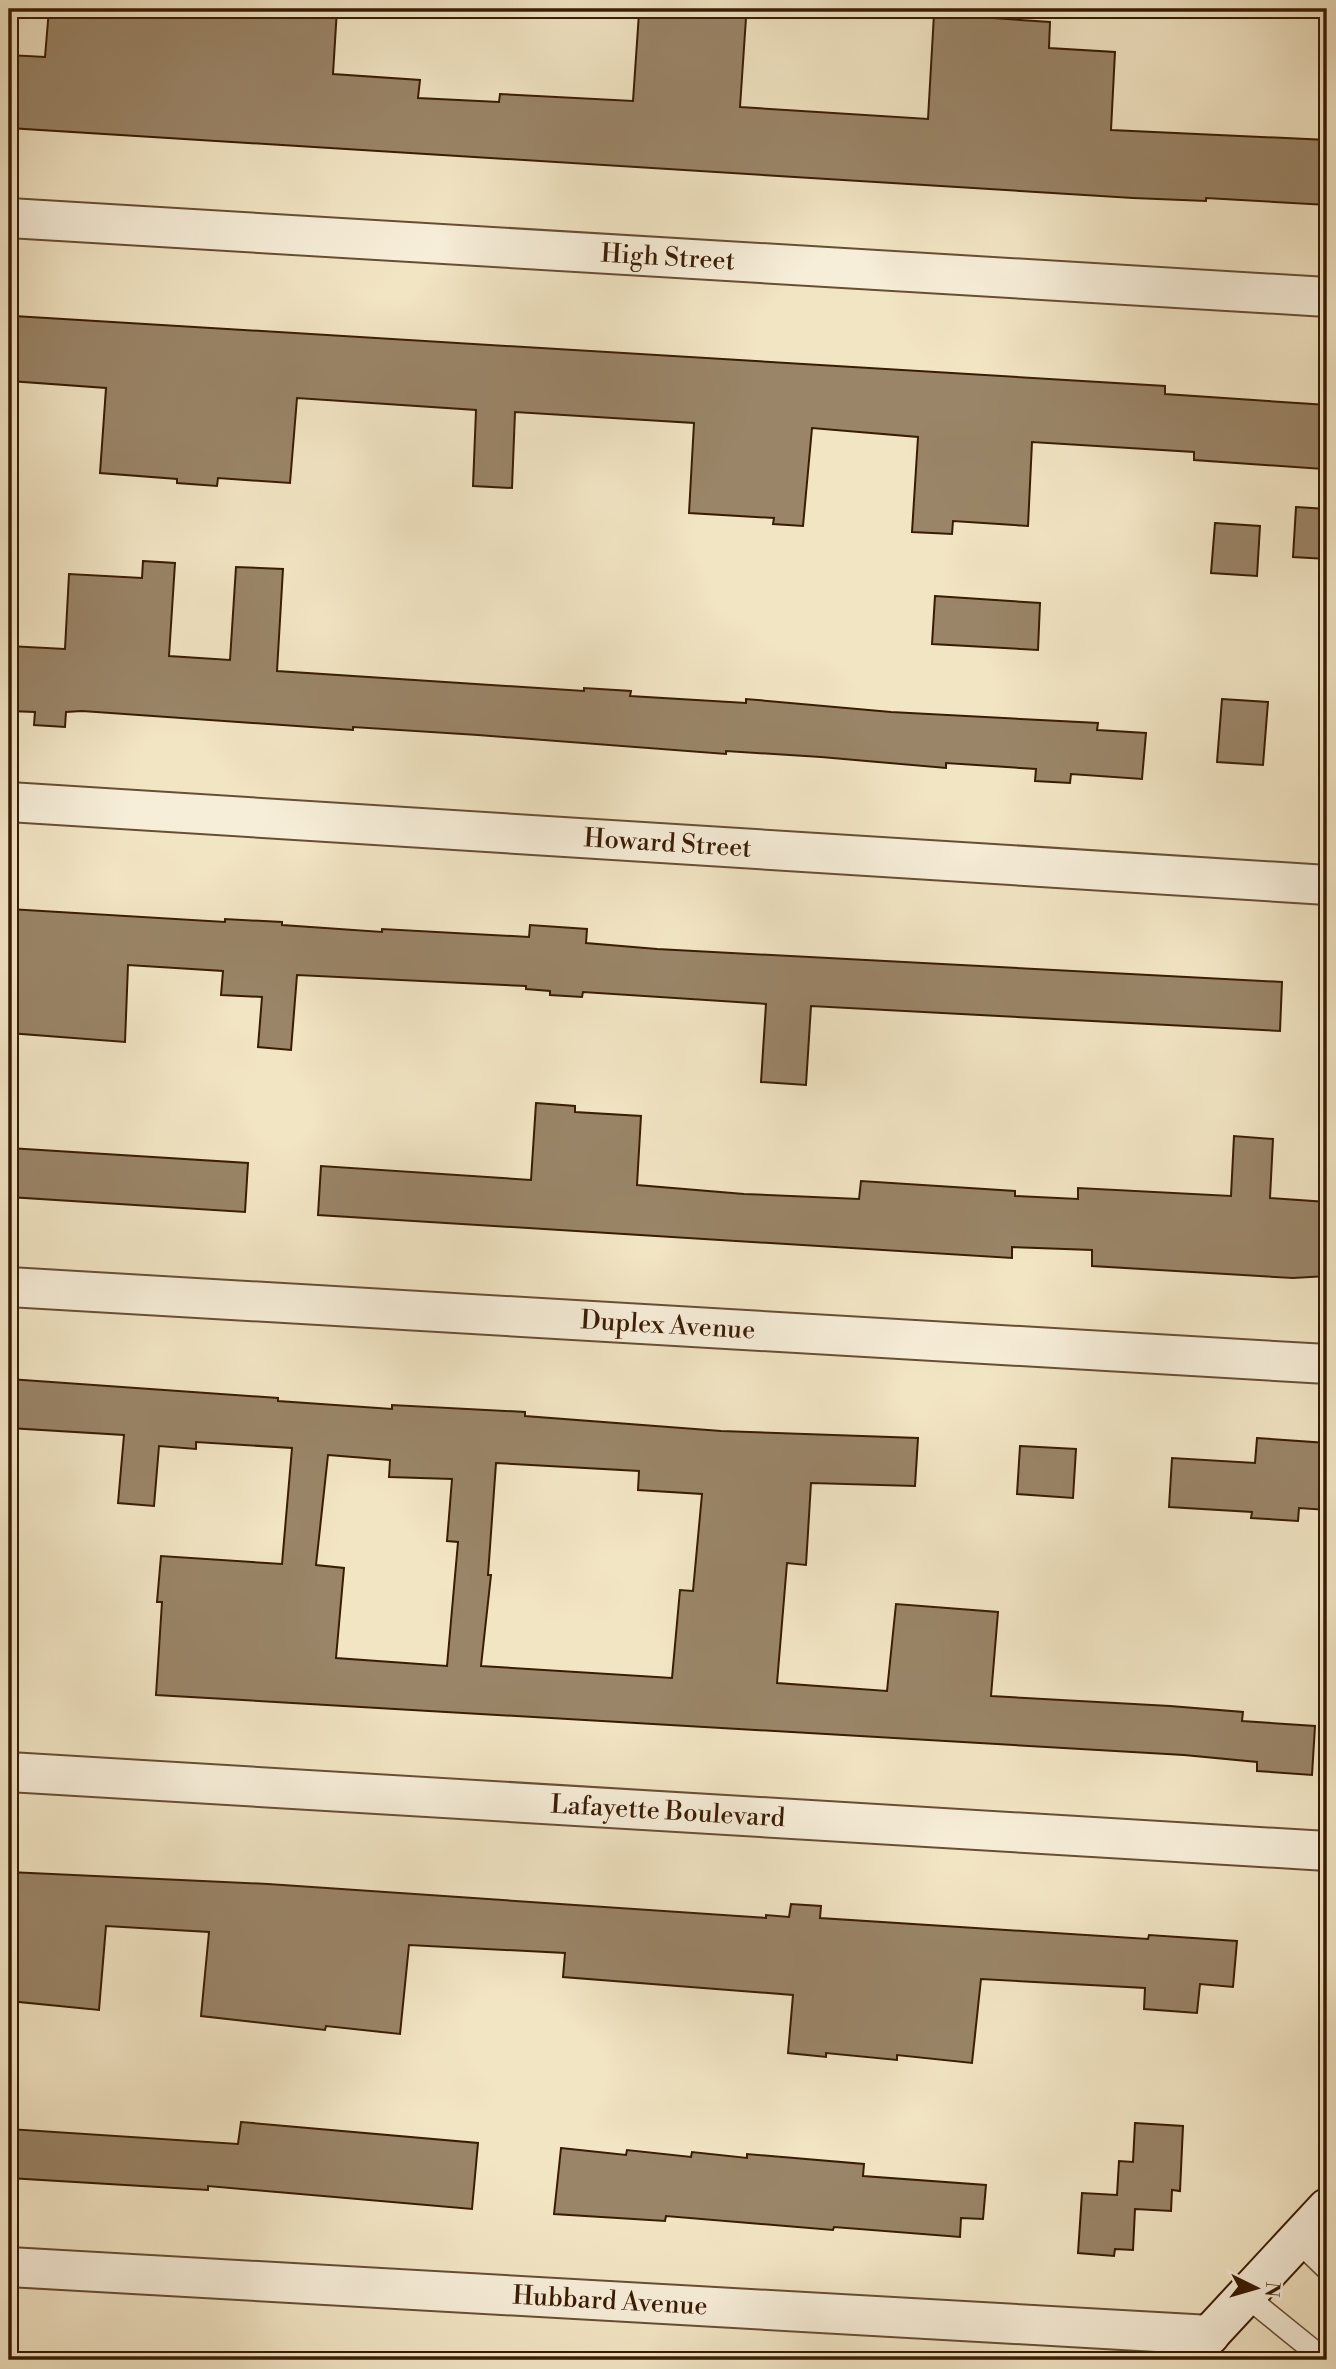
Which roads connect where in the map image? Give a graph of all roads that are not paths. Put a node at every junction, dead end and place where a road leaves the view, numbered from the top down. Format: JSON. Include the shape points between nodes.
{"nodes":[{"id":1,"x":9,"y":218,"type":"edge"},
{"id":2,"x":1327,"y":297,"type":"edge"},
{"id":3,"x":9,"y":802,"type":"edge"},
{"id":4,"x":1327,"y":885,"type":"edge"},
{"id":5,"x":9,"y":1287,"type":"edge"},
{"id":6,"x":1327,"y":1364,"type":"edge"},
{"id":7,"x":9,"y":1772,"type":"edge"},
{"id":8,"x":1327,"y":1852,"type":"edge"},
{"id":9,"x":1327,"y":2208,"type":"edge"},
{"id":10,"x":1297,"y":2240,"type":"junction"},
{"id":11,"x":9,"y":2267,"type":"edge"},
{"id":12,"x":1327,"y":2269,"type":"edge"},
{"id":13,"x":1246,"y":2296,"type":"junction"},
{"id":14,"x":1198,"y":2348,"type":"edge"},
{"id":15,"x":1325,"y":2360,"type":"edge"}],
"edges":[{"from":1,"to":2,"type":"street","name":"High Street"},
{"from":3,"to":4,"type":"street","name":"Howard Street"},
{"from":5,"to":6,"type":"street","name":"Duplex Avenue"},
{"from":7,"to":8,"type":"street","name":"Lafayette Boulevard"},
{"from":9,"to":10,"type":"street"},
{"from":10,"to":12,"type":"lane"},
{"from":10,"to":13,"type":"street"},
{"from":11,"to":14,"type":"street","name":"Hubbard Avenue"},
{"from":13,"to":14,"type":"street"},
{"from":13,"to":15,"type":"lane"}]}
